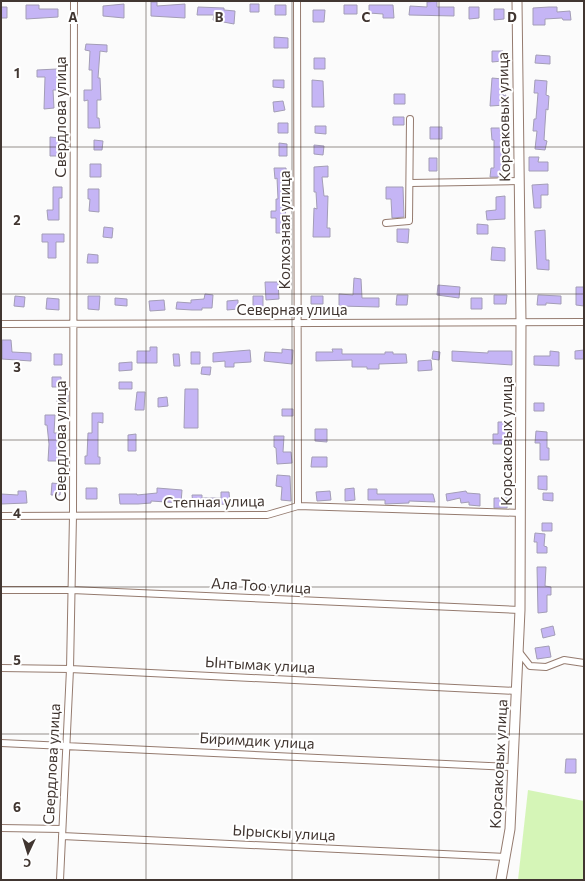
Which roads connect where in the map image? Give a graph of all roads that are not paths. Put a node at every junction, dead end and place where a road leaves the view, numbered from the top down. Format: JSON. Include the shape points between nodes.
{"nodes":[{"id":1,"x":74,"y":1,"type":"edge"},
{"id":2,"x":297,"y":1,"type":"edge"},
{"id":3,"x":517,"y":1,"type":"edge"},
{"id":4,"x":410,"y":119,"type":"dead end"},
{"id":5,"x":519,"y":182,"type":"junction"},
{"id":6,"x":411,"y":183,"type":"junction"},
{"id":7,"x":386,"y":222,"type":"dead end"},
{"id":8,"x":520,"y":322,"type":"junction"},
{"id":9,"x":584,"y":322,"type":"edge"},
{"id":10,"x":299,"y":323,"type":"junction"},
{"id":11,"x":1,"y":324,"type":"edge"},
{"id":12,"x":74,"y":324,"type":"junction"},
{"id":13,"x":298,"y":506,"type":"junction"},
{"id":14,"x":521,"y":513,"type":"junction"},
{"id":15,"x":73,"y":515,"type":"junction"},
{"id":16,"x":1,"y":516,"type":"edge"},
{"id":17,"x":1,"y":590,"type":"edge"},
{"id":18,"x":72,"y":590,"type":"junction"},
{"id":19,"x":520,"y":610,"type":"junction"},
{"id":20,"x":518,"y":652,"type":"junction"},
{"id":21,"x":584,"y":663,"type":"edge"},
{"id":22,"x":1,"y":668,"type":"edge"},
{"id":23,"x":70,"y":669,"type":"junction"},
{"id":24,"x":517,"y":691,"type":"junction"},
{"id":25,"x":1,"y":743,"type":"edge"},
{"id":26,"x":66,"y":744,"type":"junction"},
{"id":27,"x":512,"y":767,"type":"junction"},
{"id":28,"x":1,"y":828,"type":"edge"},
{"id":29,"x":62,"y":833,"type":"junction"},
{"id":30,"x":506,"y":857,"type":"junction"},
{"id":31,"x":60,"y":880,"type":"edge"},
{"id":32,"x":501,"y":880,"type":"edge"}],
"edges":[{"from":1,"to":12,"type":"street","name":"Свердлова улица"},
{"from":2,"to":10,"type":"street","name":"Колхозная улица"},
{"from":3,"to":5,"type":"street","name":"Корсаковых улица"},
{"from":4,"to":6,"type":"street"},
{"from":5,"to":6,"type":"street"},
{"from":5,"to":8,"type":"street","name":"Корсаковых улица"},
{"from":6,"to":7,"type":"street","via":[[409,221]]},
{"from":8,"to":9,"type":"street","name":"Северная улица"},
{"from":8,"to":10,"type":"street","name":"Северная улица"},
{"from":8,"to":14,"type":"street","name":"Корсаковых улица"},
{"from":10,"to":12,"type":"street","name":"Северная улица"},
{"from":10,"to":13,"type":"street","name":"Колхозная улица"},
{"from":11,"to":12,"type":"street","name":"Северная улица"},
{"from":12,"to":15,"type":"street","name":"Свердлова улица"},
{"from":13,"to":14,"type":"street","name":"Степная улица"},
{"from":13,"to":15,"type":"street","name":"Степная улица","via":[[267,515]]},
{"from":14,"to":19,"type":"street","name":"Корсаковых улица"},
{"from":15,"to":16,"type":"street","name":"Степная улица"},
{"from":15,"to":18,"type":"street","name":"Свердлова улица"},
{"from":17,"to":18,"type":"street","name":"Ала Тоо улица"},
{"from":18,"to":19,"type":"street","name":"Ала Тоо улица"},
{"from":18,"to":23,"type":"street","name":"Свердлова улица"},
{"from":19,"to":20,"type":"street","name":"Корсаковых улица"},
{"from":20,"to":21,"type":"street","via":[[530,666],[546,667],[564,660]]},
{"from":20,"to":24,"type":"street","name":"Корсаковых улица"},
{"from":22,"to":23,"type":"street","name":"Ынтымак улица"},
{"from":23,"to":24,"type":"street","name":"Ынтымак улица"},
{"from":23,"to":26,"type":"street","name":"Свердлова улица"},
{"from":24,"to":27,"type":"street","name":"Корсаковых улица"},
{"from":25,"to":26,"type":"street","name":"Биримдик улица"},
{"from":26,"to":27,"type":"street","name":"Биримдик улица"},
{"from":26,"to":29,"type":"street","name":"Свердлова улица"},
{"from":27,"to":30,"type":"street","name":"Корсаковых улица","via":[[510,829]]},
{"from":28,"to":29,"type":"street","name":"Ырыскы улица"},
{"from":29,"to":30,"type":"street","name":"Ырыскы улица"},
{"from":29,"to":31,"type":"street","name":"Свердлова улица"},
{"from":30,"to":32,"type":"street","name":"Корсаковых улица"}]}
